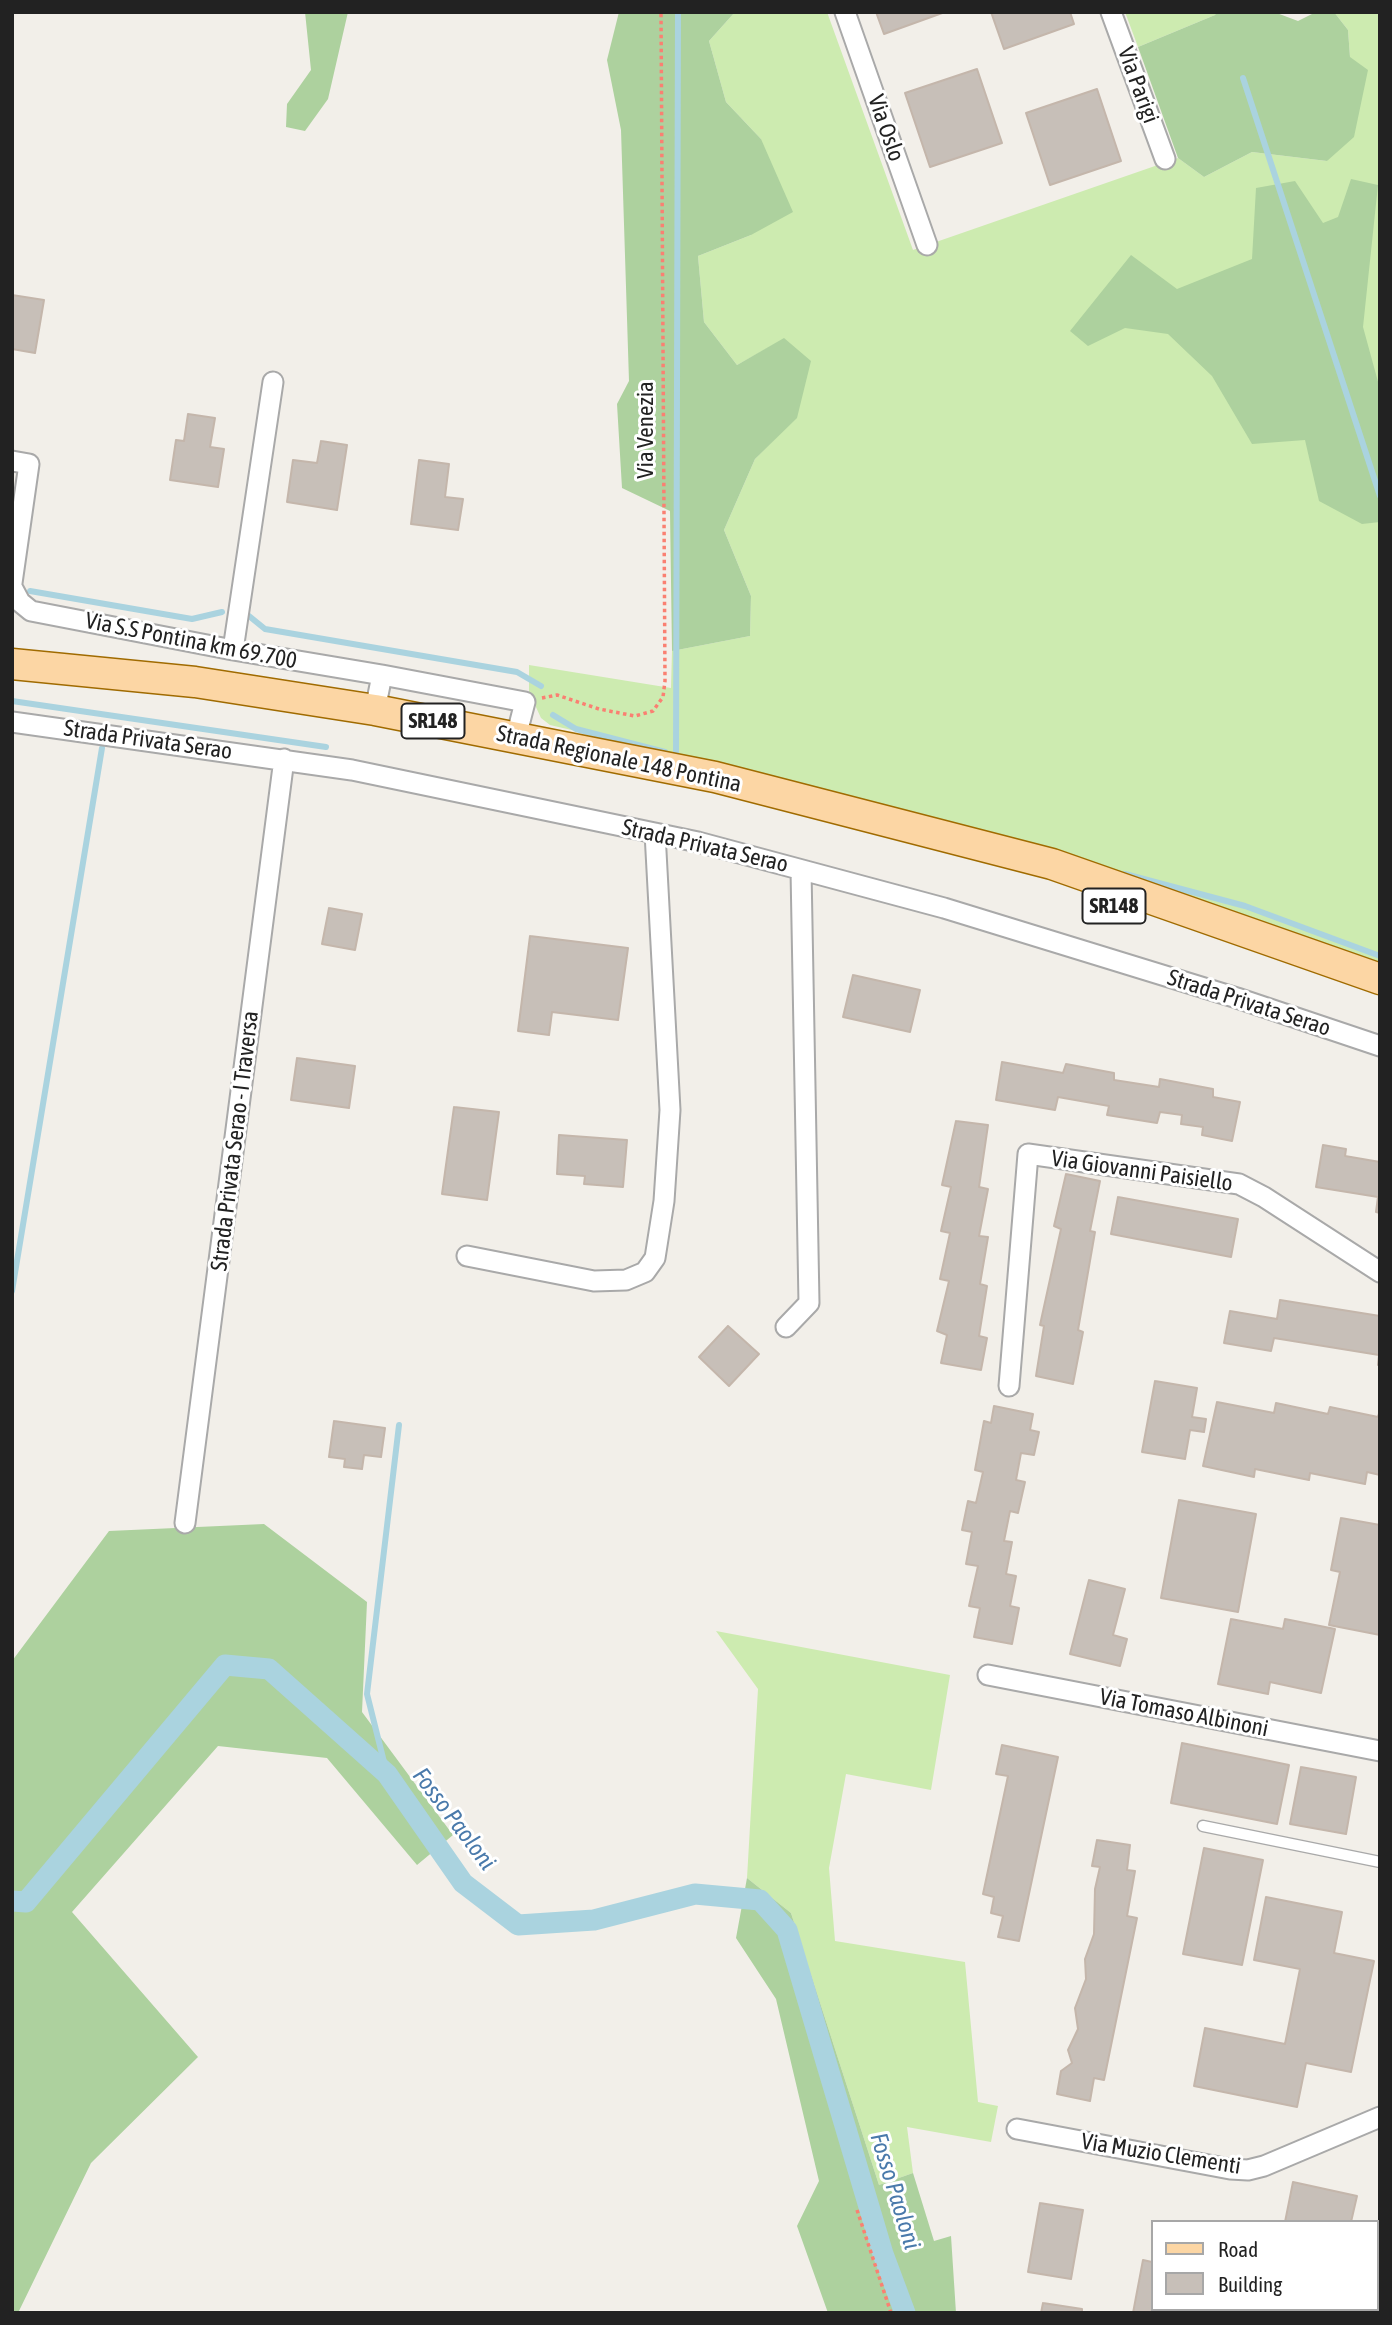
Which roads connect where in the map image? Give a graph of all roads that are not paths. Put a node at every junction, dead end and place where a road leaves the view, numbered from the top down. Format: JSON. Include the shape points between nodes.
{"nodes":[{"id":1,"x":845,"y":12,"type":"edge"},
{"id":2,"x":1111,"y":12,"type":"edge"},
{"id":3,"x":1165,"y":159,"type":"dead end"},
{"id":4,"x":927,"y":244,"type":"dead end"},
{"id":5,"x":273,"y":382,"type":"dead end"},
{"id":6,"x":12,"y":461,"type":"edge"},
{"id":7,"x":12,"y":585,"type":"edge"},
{"id":8,"x":233,"y":650,"type":"junction"},
{"id":9,"x":16,"y":662,"type":"edge"},
{"id":10,"x":382,"y":676,"type":"junction"},
{"id":11,"x":375,"y":710,"type":"junction"},
{"id":12,"x":12,"y":722,"type":"edge"},
{"id":13,"x":516,"y":737,"type":"junction"},
{"id":14,"x":284,"y":759,"type":"junction"},
{"id":15,"x":849,"y":813,"type":"junction"},
{"id":16,"x":655,"y":833,"type":"junction"},
{"id":17,"x":802,"y":870,"type":"junction"},
{"id":18,"x":1380,"y":979,"type":"edge"},
{"id":19,"x":1380,"y":999,"type":"edge"},
{"id":20,"x":1380,"y":1046,"type":"edge"},
{"id":21,"x":467,"y":1256,"type":"dead end"},
{"id":22,"x":1380,"y":1272,"type":"edge"},
{"id":23,"x":786,"y":1327,"type":"dead end"},
{"id":24,"x":1009,"y":1387,"type":"dead end"},
{"id":25,"x":185,"y":1523,"type":"dead end"},
{"id":26,"x":989,"y":1675,"type":"dead end"},
{"id":27,"x":1380,"y":1751,"type":"edge"},
{"id":28,"x":1203,"y":1826,"type":"dead end"},
{"id":29,"x":1380,"y":1862,"type":"edge"},
{"id":30,"x":1380,"y":2117,"type":"edge"},
{"id":31,"x":1017,"y":2129,"type":"dead end"}],
"edges":[{"from":1,"to":4,"type":"street","name":"Via Oslo"},
{"from":2,"to":3,"type":"street","name":"Via Parigi"},
{"from":5,"to":8,"type":"street"},
{"from":6,"to":7,"type":"street","name":"Via S.S Pontina km 69.700","via":[[29,464]]},
{"from":7,"to":8,"type":"street","name":"Via S.S Pontina km 69.700","via":[[20,602],[31,611]]},
{"from":8,"to":10,"type":"street","name":"Via S.S Pontina km 69.700"},
{"from":9,"to":11,"type":"main road","name":"Strada Regionale 148 Pontina","number":"SR148","via":[[195,682]]},
{"from":10,"to":11,"type":"street"},
{"from":10,"to":13,"type":"street","name":"Via S.S Pontina km 69.700","via":[[525,702]]},
{"from":11,"to":13,"type":"main road","name":"Strada Regionale 148 Pontina","number":"SR148"},
{"from":12,"to":14,"type":"street","name":"Strada Privata Serao"},
{"from":13,"to":15,"type":"main road","name":"Strada Regionale 148 Pontina","number":"SR148","via":[[715,777]]},
{"from":14,"to":16,"type":"street","name":"Strada Privata Serao"},
{"from":14,"to":25,"type":"street","name":"Strada Privata Serao - I Traversa"},
{"from":15,"to":18,"type":"main road","name":"Strada Regionale 148 Pontina","number":"SR148","via":[[1052,864]]},
{"from":15,"to":19,"type":"main road","name":"Strada Regionale 148 Pontina","number":"SR148"},
{"from":16,"to":17,"type":"street","name":"Strada Privata Serao"},
{"from":16,"to":21,"type":"street","via":[[670,1110],[655,1258],[645,1272],[626,1280],[594,1281]]},
{"from":17,"to":20,"type":"street","name":"Strada Privata Serao","via":[[984,920]]},
{"from":17,"to":23,"type":"street","via":[[809,1303]]},
{"from":22,"to":24,"type":"street","name":"Via Giovanni Paisiello","via":[[1239,1184],[1028,1154]]},
{"from":26,"to":27,"type":"street","name":"Via Tomaso Albinoni"},
{"from":28,"to":29,"type":"lane"},
{"from":30,"to":31,"type":"street","name":"Via Muzio Clementi","via":[[1264,2166],[1238,2170]]}]}
